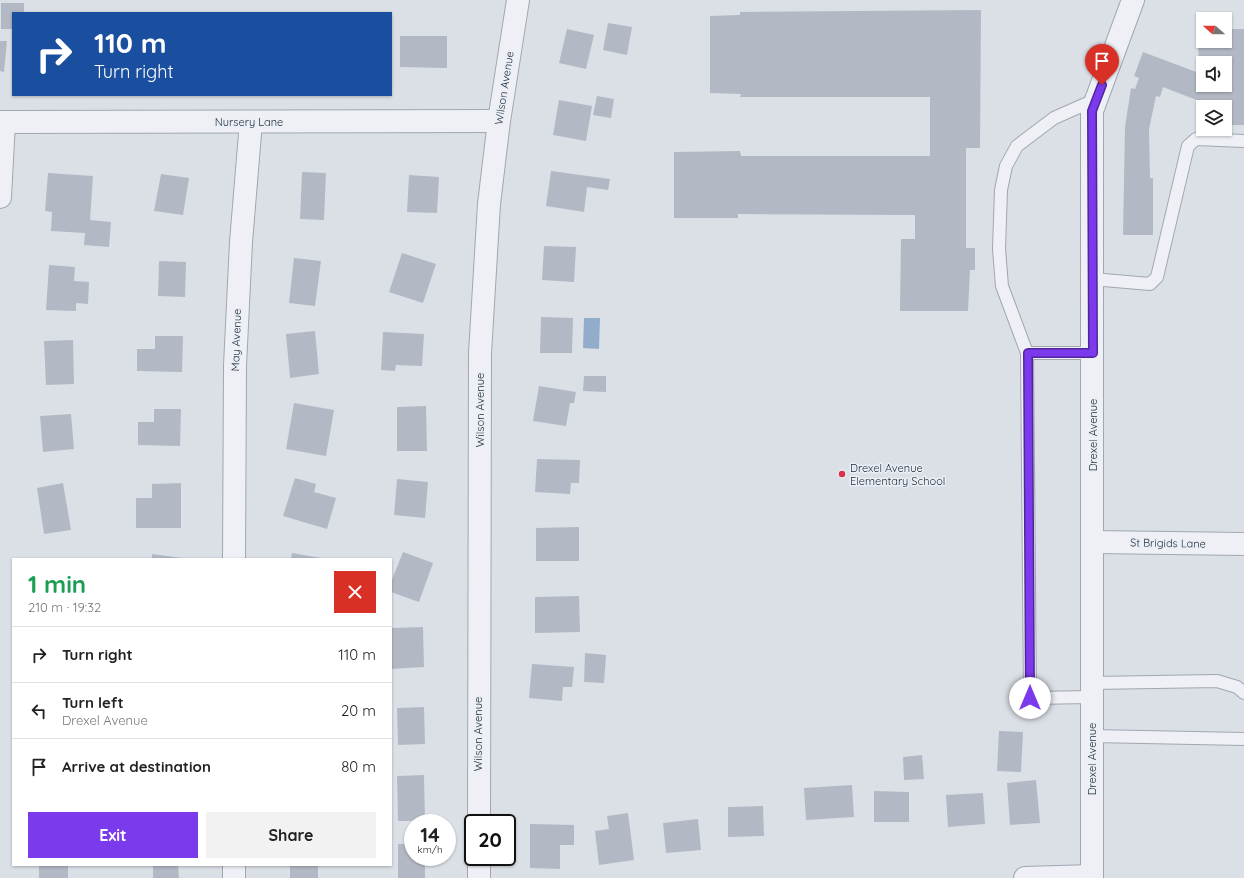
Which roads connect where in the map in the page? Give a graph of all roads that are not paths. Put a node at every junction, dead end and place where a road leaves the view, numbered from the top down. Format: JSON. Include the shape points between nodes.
{"nodes":[{"id":1,"x":518,"y":0,"type":"edge"},
{"id":2,"x":1133,"y":0,"type":"edge"},
{"id":3,"x":1097,"y":99,"type":"junction"},
{"id":4,"x":499,"y":121,"type":"junction"},
{"id":5,"x":2,"y":122,"type":"edge"},
{"id":6,"x":251,"y":122,"type":"junction"},
{"id":7,"x":1244,"y":141,"type":"edge"},
{"id":8,"x":0,"y":197,"type":"edge"},
{"id":9,"x":1092,"y":279,"type":"junction"},
{"id":10,"x":1028,"y":353,"type":"junction"},
{"id":11,"x":1093,"y":353,"type":"junction"},
{"id":12,"x":1093,"y":542,"type":"junction"},
{"id":13,"x":1244,"y":544,"type":"edge"},
{"id":14,"x":234,"y":558,"type":"edge"},
{"id":15,"x":1093,"y":690,"type":"junction"},
{"id":16,"x":1244,"y":693,"type":"edge"},
{"id":17,"x":1092,"y":736,"type":"junction"},
{"id":18,"x":1244,"y":738,"type":"edge"},
{"id":19,"x":478,"y":814,"type":"edge"},
{"id":20,"x":234,"y":866,"type":"edge"},
{"id":21,"x":479,"y":866,"type":"edge"},
{"id":22,"x":1092,"y":877,"type":"edge"},
{"id":23,"x":234,"y":878,"type":"edge"},
{"id":24,"x":479,"y":878,"type":"edge"},
{"id":25,"x":1025,"y":878,"type":"edge"}],
"edges":[{"from":1,"to":4,"type":"street","name":"Wilson Avenue"},
{"from":2,"to":3,"type":"street","name":"Drexel Avenue"},
{"from":3,"to":9,"type":"street","name":"Drexel Avenue","via":[[1092,111]]},
{"from":3,"to":10,"type":"lane","via":[[1054,118],[1017,146],[1006,166],[1001,197],[999,248],[1002,286]]},
{"from":4,"to":6,"type":"street","name":"Nursery Lane"},
{"from":4,"to":19,"type":"street","name":"Wilson Avenue","via":[[489,204],[480,352]]},
{"from":5,"to":6,"type":"street","name":"Nursery Lane"},
{"from":5,"to":8,"type":"street"},
{"from":6,"to":14,"type":"street","name":"May Avenue","via":[[241,242],[235,366]]},
{"from":7,"to":9,"type":"lane","via":[[1196,139],[1188,146],[1157,277],[1150,284]]},
{"from":9,"to":11,"type":"street","name":"Drexel Avenue"},
{"from":10,"to":11,"type":"lane"},
{"from":10,"to":15,"type":"lane","via":[[1030,698]]},
{"from":11,"to":12,"type":"street","name":"Drexel Avenue"},
{"from":12,"to":13,"type":"street","name":"St Brigids Lane"},
{"from":12,"to":15,"type":"street","name":"Drexel Avenue"},
{"from":15,"to":16,"type":"lane","via":[[1217,681],[1238,687]]},
{"from":15,"to":17,"type":"street","name":"Drexel Avenue"},
{"from":17,"to":18,"type":"lane"},
{"from":17,"to":22,"type":"street","name":"Drexel Avenue"},
{"from":20,"to":23,"type":"street"},
{"from":21,"to":24,"type":"street"},
{"from":22,"to":25,"type":"street"}]}
